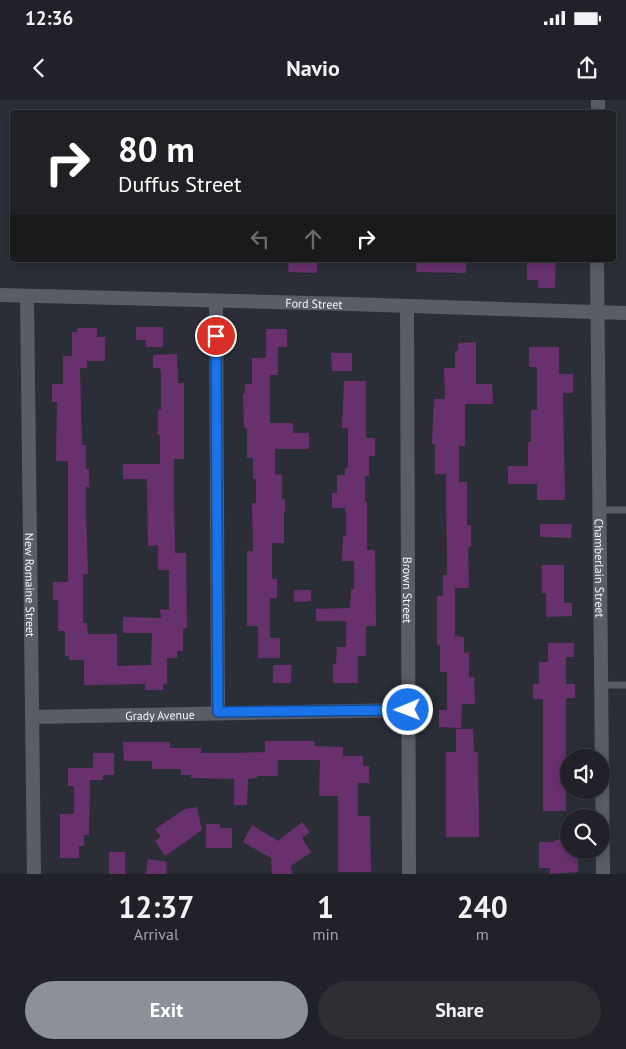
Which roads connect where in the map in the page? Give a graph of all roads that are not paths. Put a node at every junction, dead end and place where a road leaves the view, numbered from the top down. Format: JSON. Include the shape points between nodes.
{"nodes":[{"id":1,"x":597,"y":262,"type":"edge"},
{"id":2,"x":0,"y":295,"type":"edge"},
{"id":3,"x":27,"y":296,"type":"junction"},
{"id":4,"x":216,"y":301,"type":"junction"},
{"id":5,"x":407,"y":306,"type":"junction"},
{"id":6,"x":596,"y":313,"type":"junction"},
{"id":7,"x":626,"y":314,"type":"edge"},
{"id":8,"x":600,"y":510,"type":"junction"},
{"id":9,"x":626,"y":510,"type":"edge"},
{"id":10,"x":600,"y":685,"type":"junction"},
{"id":11,"x":626,"y":686,"type":"edge"},
{"id":12,"x":408,"y":710,"type":"junction"},
{"id":13,"x":218,"y":712,"type":"junction"},
{"id":14,"x":32,"y":717,"type":"junction"},
{"id":15,"x":34,"y":874,"type":"edge"},
{"id":16,"x":409,"y":874,"type":"edge"},
{"id":17,"x":603,"y":874,"type":"edge"}],
"edges":[{"from":1,"to":6,"type":"street","name":"Chamberlain Street"},
{"from":2,"to":3,"type":"street","name":"Ford Street"},
{"from":3,"to":4,"type":"street","name":"Ford Street"},
{"from":3,"to":14,"type":"street","name":"New Romaine Street"},
{"from":4,"to":5,"type":"street","name":"Ford Street"},
{"from":4,"to":13,"type":"street"},
{"from":5,"to":6,"type":"street","name":"Ford Street"},
{"from":5,"to":12,"type":"street","name":"Brown Street"},
{"from":6,"to":7,"type":"street","name":"Ford Street"},
{"from":6,"to":8,"type":"street","name":"Chamberlain Street"},
{"from":8,"to":9,"type":"lane"},
{"from":8,"to":10,"type":"street","name":"Chamberlain Street"},
{"from":10,"to":11,"type":"lane"},
{"from":10,"to":17,"type":"street","name":"Chamberlain Street"},
{"from":12,"to":13,"type":"street","name":"Grady Avenue"},
{"from":12,"to":16,"type":"street","name":"Brown Street"},
{"from":13,"to":14,"type":"street","name":"Grady Avenue"},
{"from":14,"to":15,"type":"street","name":"New Romaine Street"}]}
